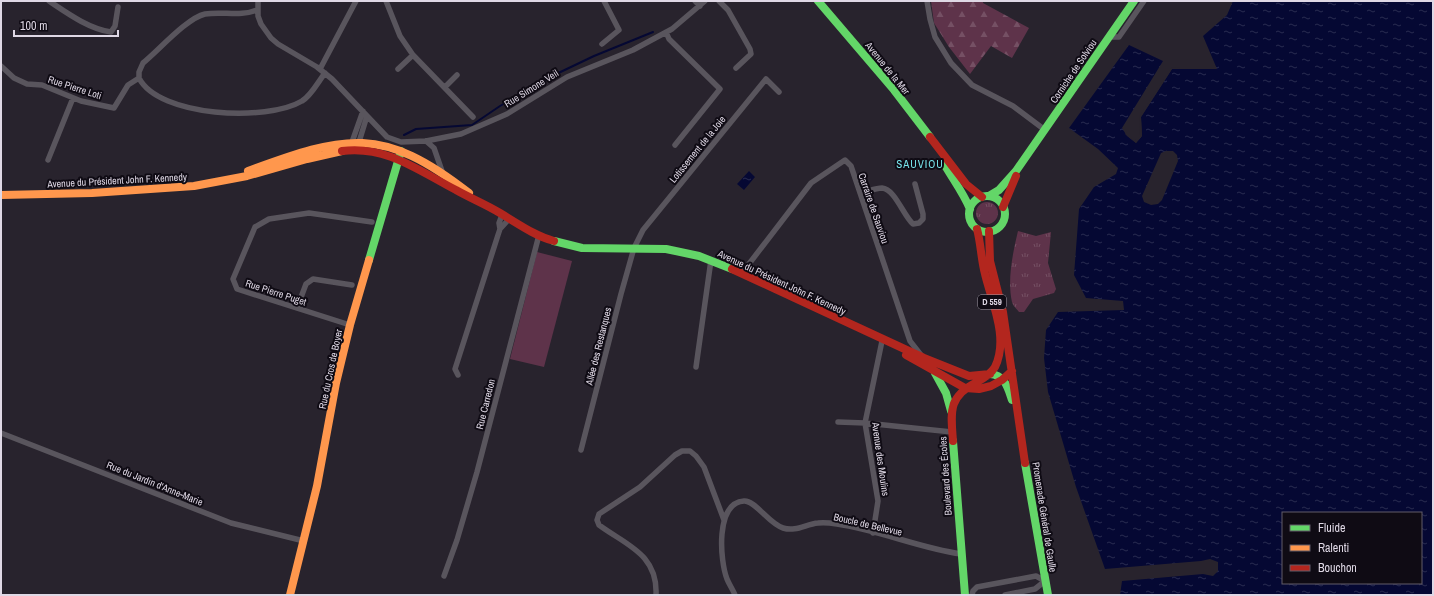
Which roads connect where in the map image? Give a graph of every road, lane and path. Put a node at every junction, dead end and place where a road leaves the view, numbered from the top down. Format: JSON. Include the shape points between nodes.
{"nodes":[{"id":1,"x":48,"y":1,"type":"edge"},
{"id":2,"x":258,"y":1,"type":"edge"},
{"id":3,"x":355,"y":1,"type":"edge"},
{"id":4,"x":604,"y":1,"type":"edge"},
{"id":5,"x":695,"y":1,"type":"edge"},
{"id":6,"x":704,"y":1,"type":"edge"},
{"id":7,"x":719,"y":1,"type":"edge"},
{"id":8,"x":818,"y":1,"type":"edge"},
{"id":9,"x":823,"y":1,"type":"edge"},
{"id":10,"x":927,"y":1,"type":"edge"},
{"id":11,"x":1134,"y":1,"type":"edge"},
{"id":12,"x":1144,"y":1,"type":"edge"},
{"id":13,"x":387,"y":2,"type":"edge"},
{"id":14,"x":700,"y":6,"type":"junction"},
{"id":15,"x":118,"y":7,"type":"dead end"},
{"id":16,"x":257,"y":10,"type":"junction"},
{"id":17,"x":844,"y":29,"type":"junction"},
{"id":18,"x":666,"y":32,"type":"junction"},
{"id":19,"x":1109,"y":37,"type":"junction"},
{"id":20,"x":602,"y":44,"type":"dead end"},
{"id":21,"x":413,"y":55,"type":"junction"},
{"id":22,"x":1,"y":66,"type":"edge"},
{"id":23,"x":736,"y":68,"type":"dead end"},
{"id":24,"x":398,"y":69,"type":"dead end"},
{"id":25,"x":322,"y":71,"type":"junction"},
{"id":26,"x":457,"y":75,"type":"dead end"},
{"id":27,"x":139,"y":78,"type":"junction"},
{"id":28,"x":444,"y":87,"type":"junction"},
{"id":29,"x":779,"y":92,"type":"dead end"},
{"id":30,"x":73,"y":98,"type":"junction"},
{"id":31,"x":363,"y":111,"type":"junction"},
{"id":32,"x":367,"y":116,"type":"junction"},
{"id":33,"x":473,"y":117,"type":"dead end"},
{"id":34,"x":917,"y":120,"type":"junction"},
{"id":35,"x":1045,"y":130,"type":"junction"},
{"id":36,"x":426,"y":140,"type":"junction"},
{"id":37,"x":355,"y":143,"type":"junction"},
{"id":38,"x":675,"y":144,"type":"dead end"},
{"id":39,"x":344,"y":151,"type":"junction"},
{"id":40,"x":370,"y":151,"type":"junction"},
{"id":41,"x":1029,"y":152,"type":"junction"},
{"id":42,"x":400,"y":155,"type":"junction"},
{"id":43,"x":48,"y":160,"type":"dead end"},
{"id":44,"x":443,"y":174,"type":"junction"},
{"id":45,"x":233,"y":178,"type":"junction"},
{"id":46,"x":915,"y":184,"type":"dead end"},
{"id":47,"x":860,"y":193,"type":"junction"},
{"id":48,"x":1,"y":195,"type":"edge"},
{"id":49,"x":986,"y":196,"type":"junction"},
{"id":50,"x":480,"y":201,"type":"junction"},
{"id":51,"x":1003,"y":206,"type":"junction"},
{"id":52,"x":970,"y":209,"type":"junction"},
{"id":53,"x":506,"y":217,"type":"junction"},
{"id":54,"x":372,"y":222,"type":"dead end"},
{"id":55,"x":977,"y":229,"type":"junction"},
{"id":56,"x":989,"y":231,"type":"junction"},
{"id":57,"x":539,"y":235,"type":"junction"},
{"id":58,"x":634,"y":248,"type":"junction"},
{"id":59,"x":711,"y":260,"type":"junction"},
{"id":60,"x":742,"y":273,"type":"junction"},
{"id":61,"x":352,"y":285,"type":"dead end"},
{"id":62,"x":297,"y":308,"type":"junction"},
{"id":63,"x":350,"y":325,"type":"junction"},
{"id":64,"x":870,"y":334,"type":"junction"},
{"id":65,"x":882,"y":341,"type":"junction"},
{"id":66,"x":910,"y":341,"type":"junction"},
{"id":67,"x":900,"y":348,"type":"junction"},
{"id":68,"x":924,"y":358,"type":"junction"},
{"id":69,"x":696,"y":366,"type":"dead end"},
{"id":70,"x":1012,"y":371,"type":"junction"},
{"id":71,"x":935,"y":373,"type":"junction"},
{"id":72,"x":990,"y":374,"type":"junction"},
{"id":73,"x":458,"y":375,"type":"dead end"},
{"id":74,"x":1004,"y":380,"type":"junction"},
{"id":75,"x":965,"y":388,"type":"junction"},
{"id":76,"x":951,"y":411,"type":"junction"},
{"id":77,"x":838,"y":422,"type":"dead end"},
{"id":78,"x":865,"y":423,"type":"junction"},
{"id":79,"x":952,"y":432,"type":"junction"},
{"id":80,"x":1,"y":433,"type":"edge"},
{"id":81,"x":1023,"y":442,"type":"junction"},
{"id":82,"x":581,"y":450,"type":"dead end"},
{"id":83,"x":724,"y":520,"type":"junction"},
{"id":84,"x":873,"y":533,"type":"junction"},
{"id":85,"x":304,"y":541,"type":"junction"},
{"id":86,"x":961,"y":554,"type":"junction"},
{"id":87,"x":444,"y":576,"type":"dead end"},
{"id":88,"x":1045,"y":580,"type":"junction"},
{"id":89,"x":290,"y":595,"type":"edge"},
{"id":90,"x":656,"y":595,"type":"edge"},
{"id":91,"x":735,"y":595,"type":"edge"},
{"id":92,"x":965,"y":595,"type":"edge"},
{"id":93,"x":972,"y":595,"type":"edge"},
{"id":94,"x":1005,"y":595,"type":"edge"},
{"id":95,"x":1048,"y":595,"type":"edge"}],
"edges":[{"from":1,"to":15,"type":"street","via":[[102,31],[111,32],[115,26]]},
{"from":2,"to":16,"type":"street"},
{"from":3,"to":25,"type":"street"},
{"from":4,"to":20,"type":"street","via":[[619,30]]},
{"from":5,"to":14,"type":"street"},
{"from":6,"to":14,"type":"street","name":"Rue Simone Veil"},
{"from":7,"to":23,"type":"street","via":[[728,10],[750,49],[751,54]]},
{"from":8,"to":17,"type":"main road","name":"Avenue de la Mer"},
{"from":9,"to":17,"type":"main road","name":"Avenue de la Mer"},
{"from":10,"to":35,"type":"street","via":[[935,37],[951,63],[972,85],[1013,106]]},
{"from":11,"to":19,"type":"main road","name":"Corniche de Solviou"},
{"from":12,"to":19,"type":"street","via":[[1119,37]]},
{"from":13,"to":21,"type":"street","via":[[400,36]]},
{"from":14,"to":18,"type":"street","name":"Rue Simone Veil"},
{"from":16,"to":25,"type":"street","name":"Rue Simone Veil","via":[[261,24],[271,38]]},
{"from":16,"to":27,"type":"street","via":[[241,14],[205,14],[194,18],[143,63]]},
{"from":17,"to":34,"type":"main road","name":"Avenue de la Mer"},
{"from":18,"to":36,"type":"street","name":"Rue Simone Veil","via":[[633,50],[580,70],[550,86],[534,99],[474,130]]},
{"from":18,"to":38,"type":"street","via":[[720,89]]},
{"from":19,"to":35,"type":"main road","name":"Corniche de Solviou"},
{"from":21,"to":24,"type":"street"},
{"from":21,"to":28,"type":"street"},
{"from":22,"to":30,"type":"street","name":"Rue Pierre Loti","via":[[14,78],[27,84],[42,85]]},
{"from":25,"to":27,"type":"street","via":[[303,101],[277,110],[244,114],[211,113],[166,100],[144,87]]},
{"from":25,"to":31,"type":"street","name":"Rue Simone Veil"},
{"from":26,"to":28,"type":"street"},
{"from":27,"to":30,"type":"street","name":"Rue Pierre Loti","via":[[128,85],[114,108]]},
{"from":28,"to":33,"type":"street"},
{"from":29,"to":58,"type":"street","name":"Lotissement de la Joie","via":[[766,79],[643,230]]},
{"from":30,"to":43,"type":"street"},
{"from":31,"to":32,"type":"street","name":"Rue Simone Veil"},
{"from":31,"to":37,"type":"street"},
{"from":32,"to":36,"type":"street","name":"Rue Simone Veil","via":[[391,140]]},
{"from":32,"to":37,"type":"street"},
{"from":34,"to":49,"type":"main road","name":"Avenue de la Mer","via":[[966,184]]},
{"from":34,"to":52,"type":"main road","name":"Avenue de la Mer","via":[[965,196]]},
{"from":35,"to":41,"type":"main road","name":"Corniche de Solviou"},
{"from":36,"to":44,"type":"street","via":[[434,148]]},
{"from":37,"to":39,"type":"street"},
{"from":37,"to":40,"type":"street"},
{"from":37,"to":42,"type":"main road","name":"Avenue du Président John F. Kennedy","via":[[379,144]]},
{"from":37,"to":45,"type":"main road","name":"Avenue du Président John F. Kennedy","via":[[321,146]]},
{"from":39,"to":40,"type":"main road","name":"Avenue du Président John F. Kennedy"},
{"from":39,"to":45,"type":"main road","name":"Avenue du Président John F. Kennedy"},
{"from":40,"to":42,"type":"main road","name":"Avenue du Président John F. Kennedy"},
{"from":41,"to":49,"type":"main road","name":"Corniche de Solviou","via":[[1003,186]]},
{"from":41,"to":51,"type":"main road","name":"Corniche de Solviou"},
{"from":42,"to":44,"type":"main road","name":"Avenue du Président John F. Kennedy"},
{"from":42,"to":50,"type":"main road","name":"Avenue du Président John F. Kennedy"},
{"from":42,"to":63,"type":"main road","name":"Rue du Cros de Boyer"},
{"from":44,"to":50,"type":"main road","name":"Avenue du Président John F. Kennedy"},
{"from":45,"to":48,"type":"main road","name":"Avenue du Président John F. Kennedy","via":[[211,184],[182,187],[92,193]]},
{"from":46,"to":47,"type":"street","via":[[923,219],[913,224],[888,189]]},
{"from":47,"to":60,"type":"street","name":"Carraire de Sauviou","via":[[851,166],[845,160],[811,183]]},
{"from":47,"to":66,"type":"street","name":"Carraire de Sauviou"},
{"from":49,"to":51,"type":"main road","via":[[997,200]]},
{"from":49,"to":52,"type":"main road","via":[[973,202]]},
{"from":50,"to":53,"type":"main road","name":"Avenue du Président John F. Kennedy"},
{"from":51,"to":56,"type":"main road","via":[[1001,224]]},
{"from":52,"to":55,"type":"main road","via":[[969,218]]},
{"from":53,"to":57,"type":"main road","name":"Avenue du Président John F. Kennedy"},
{"from":53,"to":73,"type":"street","via":[[499,223],[500,229],[455,369]]},
{"from":54,"to":62,"type":"street","name":"Rue Pierre Puget","via":[[309,213],[268,219],[255,227],[233,279],[237,289]]},
{"from":55,"to":56,"type":"main road"},
{"from":55,"to":72,"type":"main road","number":"D 559","via":[[1000,342],[996,365]]},
{"from":56,"to":70,"type":"main road","number":"D 559","via":[[990,261],[1003,312]]},
{"from":57,"to":58,"type":"main road","name":"Avenue du Président John F. Kennedy","via":[[566,246],[601,250]]},
{"from":57,"to":87,"type":"street","name":"Rue Carredon","via":[[477,472]]},
{"from":58,"to":59,"type":"main road","name":"Avenue du Président John F. Kennedy","via":[[666,249]]},
{"from":58,"to":82,"type":"street","name":"Allée des Restanques"},
{"from":59,"to":60,"type":"main road","name":"Avenue du Président John F. Kennedy"},
{"from":59,"to":69,"type":"street"},
{"from":60,"to":64,"type":"main road","name":"Avenue du Président John F. Kennedy"},
{"from":61,"to":62,"type":"street","via":[[313,279],[306,284]]},
{"from":62,"to":63,"type":"street","name":"Rue Pierre Puget"},
{"from":63,"to":85,"type":"main road","name":"Rue du Cros de Boyer"},
{"from":64,"to":65,"type":"main road","name":"Avenue du Président John F. Kennedy"},
{"from":64,"to":67,"type":"main road","name":"Avenue du Président John F. Kennedy"},
{"from":65,"to":71,"type":"main road","name":"Avenue du Président John F. Kennedy"},
{"from":65,"to":78,"type":"street","name":"Avenue des Moulins"},
{"from":66,"to":67,"type":"street"},
{"from":66,"to":68,"type":"street","name":"Carraire de Sauviou"},
{"from":67,"to":68,"type":"main road","name":"Avenue du Président John F. Kennedy"},
{"from":68,"to":72,"type":"main road","name":"Avenue du Président John F. Kennedy","via":[[969,376]]},
{"from":70,"to":74,"type":"main road","name":"Avenue du Président John F. Kennedy"},
{"from":70,"to":81,"type":"main road","name":"Promenade Général de Gaulle"},
{"from":71,"to":75,"type":"main road","name":"Avenue du Président John F. Kennedy"},
{"from":71,"to":76,"type":"main road","name":"Boulevard des Écoles","via":[[946,393]]},
{"from":72,"to":74,"type":"main road","via":[[998,375]]},
{"from":72,"to":75,"type":"main road"},
{"from":74,"to":75,"type":"main road","name":"Avenue du Président John F. Kennedy","via":[[984,388]]},
{"from":74,"to":81,"type":"main road","name":"Promenade Général de Gaulle"},
{"from":75,"to":76,"type":"main road"},
{"from":76,"to":79,"type":"main road","name":"Boulevard des Écoles"},
{"from":77,"to":78,"type":"street"},
{"from":78,"to":79,"type":"street"},
{"from":78,"to":84,"type":"street","name":"Avenue des Moulins","via":[[878,501]]},
{"from":79,"to":86,"type":"main road","name":"Boulevard des Écoles"},
{"from":80,"to":85,"type":"street","name":"Rue du Jardin d'Anne-Marie","via":[[231,523]]},
{"from":81,"to":88,"type":"main road","name":"Promenade Général de Gaulle","via":[[1027,480]]},
{"from":83,"to":84,"type":"street","name":"Boucle de Bellevue","via":[[729,509],[745,500],[770,521],[783,528],[797,529],[818,523],[837,524]]},
{"from":83,"to":90,"type":"street","via":[[704,467],[690,451],[682,451],[675,455],[640,486],[599,514],[598,525],[635,548],[649,563],[654,576]]},
{"from":83,"to":91,"type":"street","name":"Boucle de Bellevue","via":[[721,547],[723,561],[727,579]]},
{"from":84,"to":86,"type":"street","name":"Boucle de Bellevue"},
{"from":85,"to":89,"type":"main road","name":"Rue du Cros de Boyer"},
{"from":86,"to":92,"type":"main road","name":"Boulevard des Écoles"},
{"from":88,"to":93,"type":"street","via":[[1036,576],[977,587]]},
{"from":88,"to":94,"type":"street","via":[[1036,589]]},
{"from":88,"to":95,"type":"main road","name":"Promenade Général de Gaulle"}]}
